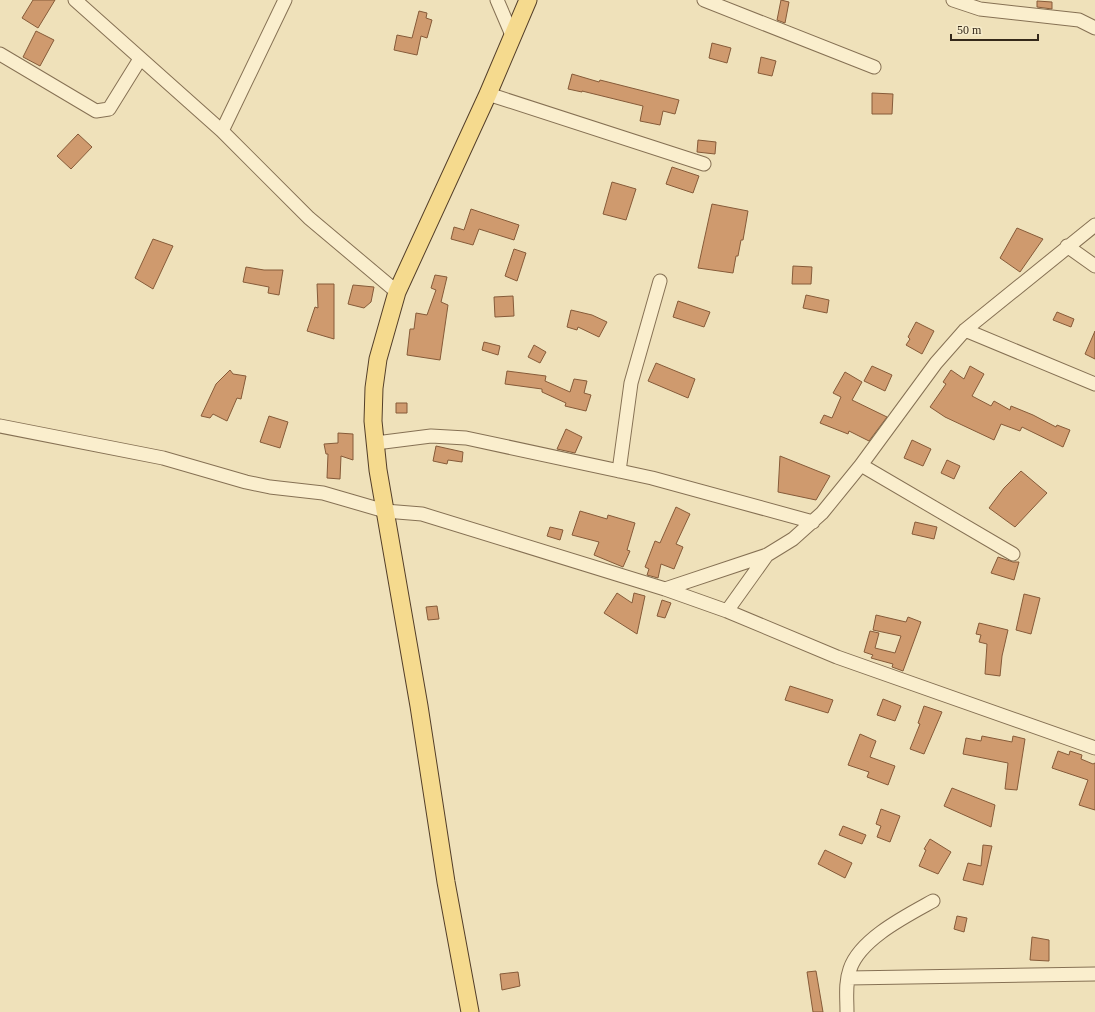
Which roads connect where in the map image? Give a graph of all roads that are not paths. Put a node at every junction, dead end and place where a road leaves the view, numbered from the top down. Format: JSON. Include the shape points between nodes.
{"nodes":[{"id":1,"x":75,"y":0,"type":"edge"},
{"id":2,"x":285,"y":0,"type":"edge"},
{"id":3,"x":497,"y":0,"type":"edge"},
{"id":4,"x":528,"y":0,"type":"edge"},
{"id":5,"x":704,"y":0,"type":"edge"},
{"id":6,"x":953,"y":0,"type":"edge"},
{"id":7,"x":1095,"y":28,"type":"edge"},
{"id":8,"x":512,"y":35,"type":"junction"},
{"id":9,"x":0,"y":54,"type":"edge"},
{"id":10,"x":140,"y":59,"type":"junction"},
{"id":11,"x":874,"y":67,"type":"dead end"},
{"id":12,"x":488,"y":94,"type":"junction"},
{"id":13,"x":222,"y":131,"type":"junction"},
{"id":14,"x":704,"y":164,"type":"dead end"},
{"id":15,"x":1095,"y":225,"type":"edge"},
{"id":16,"x":1068,"y":246,"type":"junction"},
{"id":17,"x":1095,"y":266,"type":"edge"},
{"id":18,"x":660,"y":281,"type":"dead end"},
{"id":19,"x":397,"y":292,"type":"junction"},
{"id":20,"x":965,"y":330,"type":"junction"},
{"id":21,"x":1095,"y":384,"type":"edge"},
{"id":22,"x":0,"y":426,"type":"edge"},
{"id":23,"x":376,"y":443,"type":"junction"},
{"id":24,"x":861,"y":466,"type":"junction"},
{"id":25,"x":619,"y":471,"type":"junction"},
{"id":26,"x":385,"y":511,"type":"junction"},
{"id":27,"x":813,"y":522,"type":"junction"},
{"id":28,"x":1013,"y":554,"type":"dead end"},
{"id":29,"x":767,"y":555,"type":"junction"},
{"id":30,"x":665,"y":589,"type":"junction"},
{"id":31,"x":727,"y":610,"type":"junction"},
{"id":32,"x":1095,"y":748,"type":"edge"},
{"id":33,"x":933,"y":901,"type":"dead end"},
{"id":34,"x":1095,"y":974,"type":"edge"},
{"id":35,"x":848,"y":978,"type":"junction"},
{"id":36,"x":470,"y":1012,"type":"edge"},
{"id":37,"x":847,"y":1012,"type":"edge"}],
"edges":[{"from":1,"to":10,"type":"street"},
{"from":2,"to":13,"type":"street"},
{"from":3,"to":8,"type":"street"},
{"from":4,"to":8,"type":"main road"},
{"from":5,"to":11,"type":"street"},
{"from":6,"to":7,"type":"street","via":[[980,9],[1079,20]]},
{"from":8,"to":12,"type":"main road"},
{"from":9,"to":10,"type":"street","via":[[96,111],[109,109]]},
{"from":10,"to":13,"type":"street"},
{"from":12,"to":14,"type":"street"},
{"from":12,"to":19,"type":"main road"},
{"from":13,"to":19,"type":"street","via":[[309,218]]},
{"from":15,"to":16,"type":"street"},
{"from":16,"to":17,"type":"street"},
{"from":16,"to":20,"type":"street"},
{"from":18,"to":25,"type":"street","via":[[631,383]]},
{"from":19,"to":23,"type":"main road","via":[[378,359],[373,421]]},
{"from":20,"to":21,"type":"street"},
{"from":20,"to":24,"type":"street","via":[[936,363]]},
{"from":22,"to":26,"type":"street","via":[[163,458],[270,487],[323,493]]},
{"from":23,"to":25,"type":"street","via":[[431,436],[456,436]]},
{"from":23,"to":26,"type":"main road"},
{"from":24,"to":27,"type":"street"},
{"from":24,"to":28,"type":"street"},
{"from":25,"to":27,"type":"street"},
{"from":26,"to":30,"type":"street","via":[[422,514]]},
{"from":26,"to":36,"type":"main road"},
{"from":27,"to":29,"type":"street","via":[[794,539]]},
{"from":29,"to":30,"type":"street"},
{"from":29,"to":31,"type":"street"},
{"from":30,"to":31,"type":"street"},
{"from":31,"to":32,"type":"street","via":[[837,657]]},
{"from":33,"to":35,"type":"street","via":[[867,943],[850,968]]},
{"from":34,"to":35,"type":"street"},
{"from":35,"to":37,"type":"street"}]}
